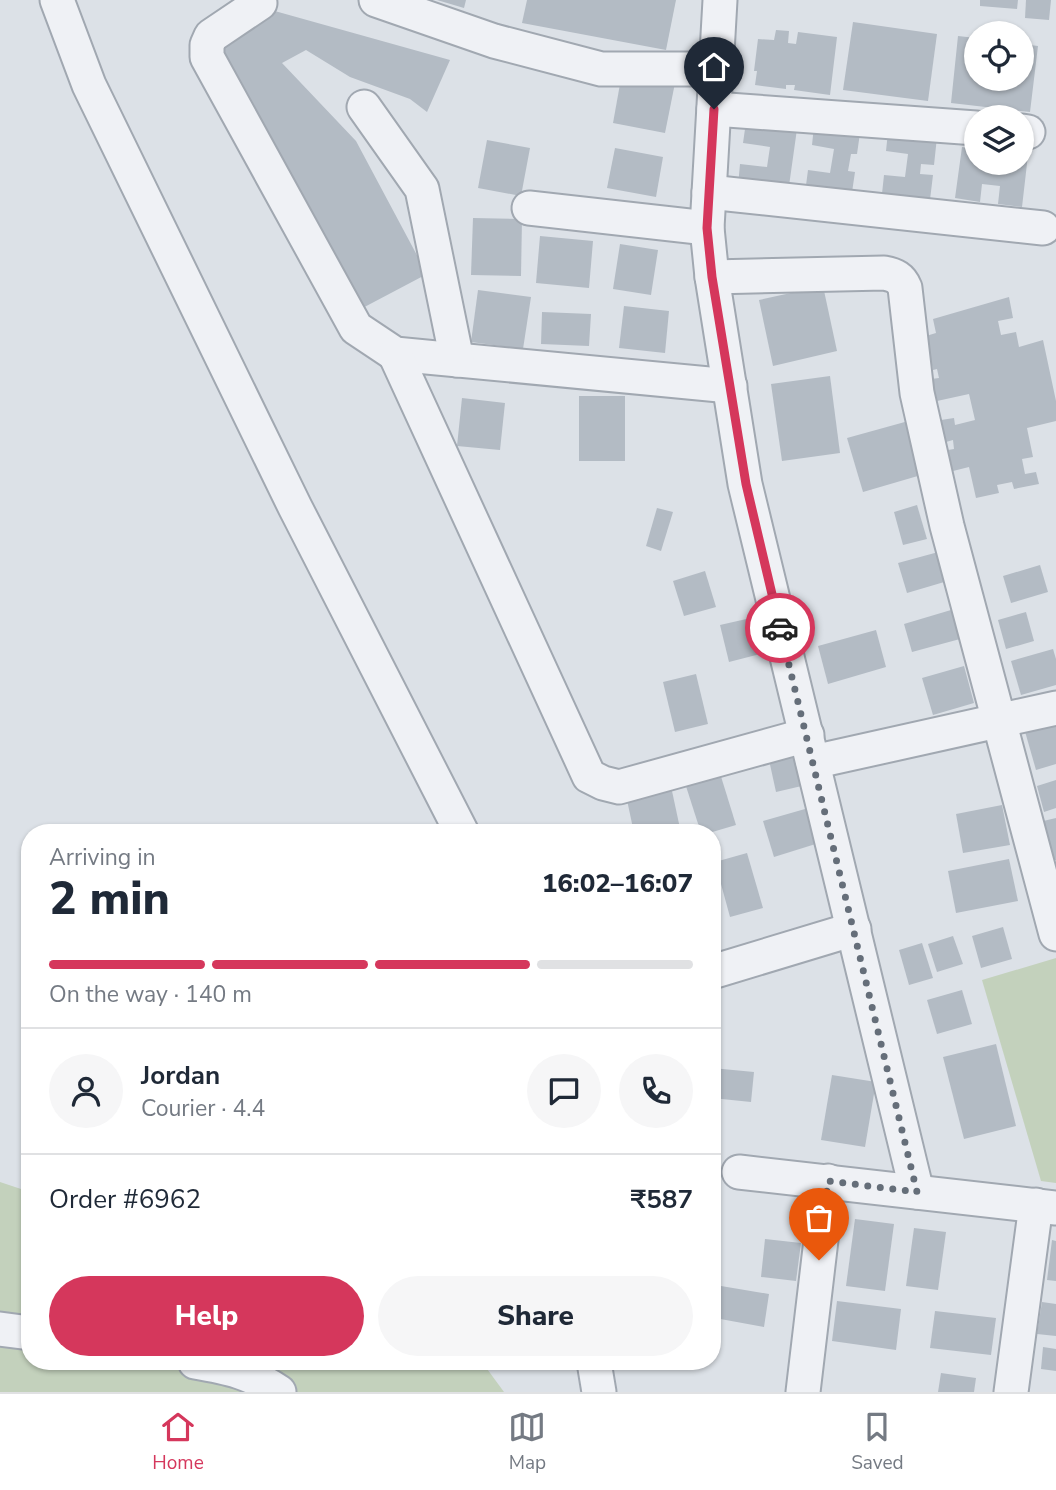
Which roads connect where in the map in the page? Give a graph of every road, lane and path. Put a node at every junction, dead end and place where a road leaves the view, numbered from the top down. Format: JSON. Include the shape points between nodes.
{"nodes":[{"id":1,"x":57,"y":0,"type":"edge"},
{"id":2,"x":376,"y":0,"type":"edge"},
{"id":3,"x":720,"y":0,"type":"edge"},
{"id":4,"x":260,"y":3,"type":"dead end"},
{"id":5,"x":716,"y":69,"type":"junction"},
{"id":6,"x":364,"y":107,"type":"dead end"},
{"id":7,"x":714,"y":109,"type":"junction"},
{"id":8,"x":964,"y":127,"type":"edge"},
{"id":9,"x":709,"y":192,"type":"junction"},
{"id":10,"x":529,"y":208,"type":"dead end"},
{"id":11,"x":707,"y":228,"type":"junction"},
{"id":12,"x":1043,"y":228,"type":"dead end"},
{"id":13,"x":712,"y":277,"type":"junction"},
{"id":14,"x":394,"y":354,"type":"junction"},
{"id":15,"x":457,"y":360,"type":"junction"},
{"id":16,"x":730,"y":386,"type":"junction"},
{"id":17,"x":1056,"y":708,"type":"edge"},
{"id":18,"x":1000,"y":722,"type":"junction"},
{"id":19,"x":810,"y":748,"type":"junction"},
{"id":20,"x":457,"y":824,"type":"edge"},
{"id":21,"x":854,"y":929,"type":"junction"},
{"id":22,"x":1056,"y":934,"type":"edge"},
{"id":23,"x":721,"y":969,"type":"edge"},
{"id":24,"x":739,"y":1172,"type":"dead end"},
{"id":25,"x":828,"y":1181,"type":"junction"},
{"id":26,"x":917,"y":1192,"type":"junction"},
{"id":27,"x":1046,"y":1206,"type":"edge"},
{"id":28,"x":0,"y":1329,"type":"edge"},
{"id":29,"x":21,"y":1332,"type":"edge"},
{"id":30,"x":236,"y":1370,"type":"edge"},
{"id":31,"x":595,"y":1370,"type":"edge"},
{"id":32,"x":279,"y":1392,"type":"edge"},
{"id":33,"x":599,"y":1392,"type":"edge"},
{"id":34,"x":803,"y":1392,"type":"edge"},
{"id":35,"x":1011,"y":1392,"type":"edge"}],
"edges":[{"from":1,"to":20,"type":"street","via":[[89,85],[119,147],[295,507]]},
{"from":2,"to":5,"type":"street","via":[[494,41],[601,69]]},
{"from":3,"to":5,"type":"street"},
{"from":4,"to":14,"type":"street","via":[[211,36],[207,57],[356,328]]},
{"from":5,"to":7,"type":"street"},
{"from":6,"to":15,"type":"street","via":[[422,189]]},
{"from":7,"to":8,"type":"street"},
{"from":7,"to":9,"type":"street"},
{"from":9,"to":11,"type":"street"},
{"from":9,"to":12,"type":"street"},
{"from":10,"to":11,"type":"street"},
{"from":11,"to":13,"type":"street"},
{"from":13,"to":16,"type":"street"},
{"from":13,"to":18,"type":"street","via":[[884,273],[902,282],[917,393]]},
{"from":14,"to":15,"type":"street"},
{"from":14,"to":19,"type":"street","via":[[589,776],[619,787]]},
{"from":15,"to":16,"type":"street"},
{"from":16,"to":19,"type":"street","via":[[746,484]]},
{"from":17,"to":18,"type":"street"},
{"from":18,"to":19,"type":"street"},
{"from":18,"to":22,"type":"street"},
{"from":19,"to":21,"type":"street"},
{"from":21,"to":23,"type":"street"},
{"from":21,"to":26,"type":"street"},
{"from":24,"to":25,"type":"street"},
{"from":25,"to":26,"type":"street"},
{"from":25,"to":34,"type":"street"},
{"from":26,"to":27,"type":"street"},
{"from":27,"to":35,"type":"street"},
{"from":28,"to":29,"type":"street"},
{"from":30,"to":32,"type":"street"},
{"from":31,"to":33,"type":"street"}]}
